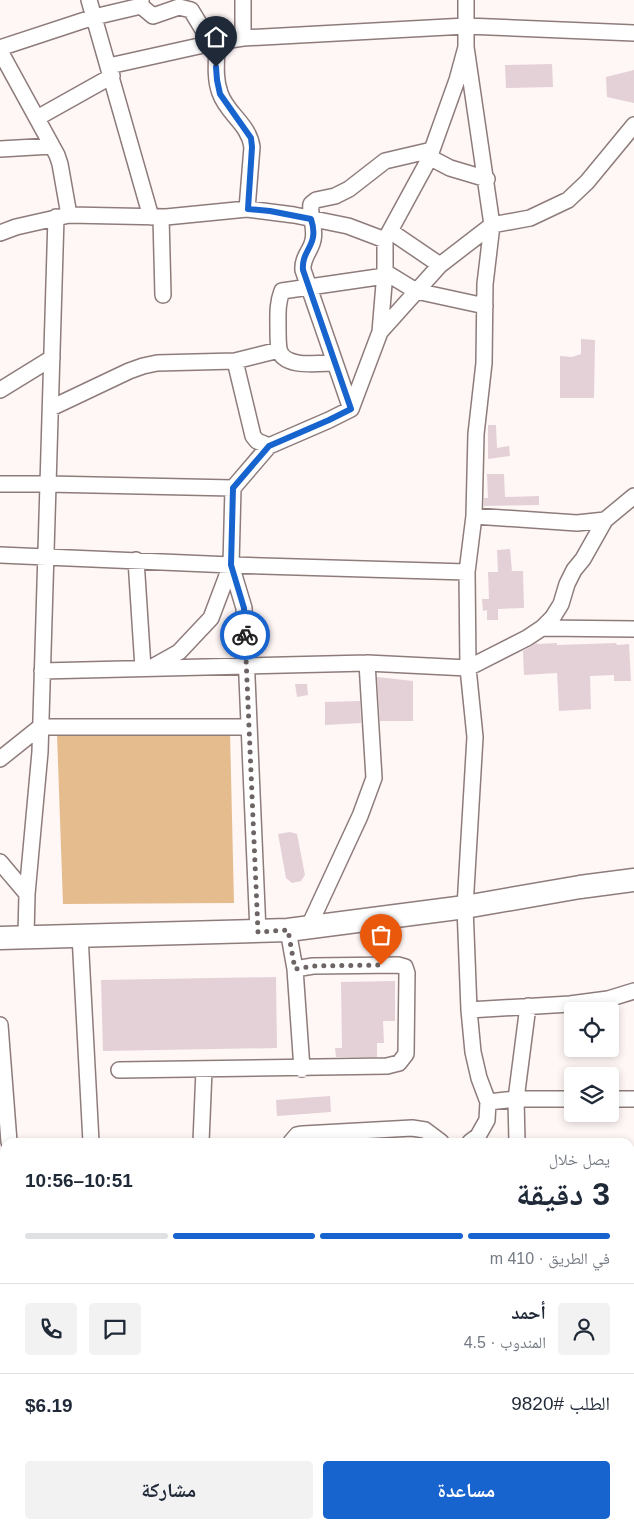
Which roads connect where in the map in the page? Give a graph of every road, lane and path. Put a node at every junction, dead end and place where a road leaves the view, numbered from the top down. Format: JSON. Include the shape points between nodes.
{"nodes":[{"id":1,"x":89,"y":0,"type":"edge"},
{"id":2,"x":243,"y":0,"type":"edge"},
{"id":3,"x":466,"y":0,"type":"edge"},
{"id":4,"x":141,"y":3,"type":"edge"},
{"id":5,"x":94,"y":17,"type":"junction"},
{"id":6,"x":466,"y":26,"type":"junction"},
{"id":7,"x":634,"y":33,"type":"edge"},
{"id":8,"x":243,"y":38,"type":"junction"},
{"id":9,"x":210,"y":44,"type":"junction"},
{"id":10,"x":466,"y":47,"type":"junction"},
{"id":11,"x":0,"y":50,"type":"edge"},
{"id":12,"x":111,"y":71,"type":"junction"},
{"id":13,"x":5,"y":72,"type":"edge"},
{"id":14,"x":37,"y":118,"type":"junction"},
{"id":15,"x":634,"y":125,"type":"edge"},
{"id":16,"x":52,"y":146,"type":"junction"},
{"id":17,"x":0,"y":149,"type":"edge"},
{"id":18,"x":430,"y":154,"type":"junction"},
{"id":19,"x":487,"y":179,"type":"junction"},
{"id":20,"x":248,"y":209,"type":"junction"},
{"id":21,"x":62,"y":216,"type":"junction"},
{"id":22,"x":156,"y":217,"type":"junction"},
{"id":23,"x":311,"y":219,"type":"junction"},
{"id":24,"x":492,"y":224,"type":"junction"},
{"id":25,"x":0,"y":233,"type":"edge"},
{"id":26,"x":387,"y":235,"type":"junction"},
{"id":27,"x":440,"y":265,"type":"junction"},
{"id":28,"x":385,"y":274,"type":"junction"},
{"id":29,"x":308,"y":286,"type":"junction"},
{"id":30,"x":416,"y":291,"type":"junction"},
{"id":31,"x":163,"y":295,"type":"dead end"},
{"id":32,"x":485,"y":306,"type":"junction"},
{"id":33,"x":380,"y":332,"type":"junction"},
{"id":34,"x":279,"y":350,"type":"junction"},
{"id":35,"x":52,"y":358,"type":"junction"},
{"id":36,"x":235,"y":361,"type":"junction"},
{"id":37,"x":335,"y":363,"type":"junction"},
{"id":38,"x":0,"y":390,"type":"edge"},
{"id":39,"x":51,"y":408,"type":"junction"},
{"id":40,"x":351,"y":409,"type":"junction"},
{"id":41,"x":269,"y":446,"type":"junction"},
{"id":42,"x":0,"y":484,"type":"edge"},
{"id":43,"x":48,"y":484,"type":"junction"},
{"id":44,"x":233,"y":488,"type":"junction"},
{"id":45,"x":634,"y":496,"type":"edge"},
{"id":46,"x":474,"y":516,"type":"junction"},
{"id":47,"x":605,"y":520,"type":"junction"},
{"id":48,"x":0,"y":555,"type":"edge"},
{"id":49,"x":47,"y":556,"type":"junction"},
{"id":50,"x":136,"y":560,"type":"junction"},
{"id":51,"x":231,"y":565,"type":"junction"},
{"id":52,"x":467,"y":572,"type":"junction"},
{"id":53,"x":542,"y":628,"type":"junction"},
{"id":54,"x":634,"y":629,"type":"edge"},
{"id":55,"x":367,"y":663,"type":"junction"},
{"id":56,"x":246,"y":665,"type":"junction"},
{"id":57,"x":147,"y":668,"type":"junction"},
{"id":58,"x":468,"y":668,"type":"junction"},
{"id":59,"x":42,"y":671,"type":"junction"},
{"id":60,"x":40,"y":727,"type":"junction"},
{"id":61,"x":249,"y":727,"type":"junction"},
{"id":62,"x":0,"y":759,"type":"edge"},
{"id":63,"x":0,"y":862,"type":"edge"},
{"id":64,"x":634,"y":880,"type":"edge"},
{"id":65,"x":27,"y":894,"type":"junction"},
{"id":66,"x":465,"y":907,"type":"junction"},
{"id":67,"x":298,"y":928,"type":"junction"},
{"id":68,"x":258,"y":932,"type":"junction"},
{"id":69,"x":80,"y":935,"type":"junction"},
{"id":70,"x":26,"y":936,"type":"junction"},
{"id":71,"x":0,"y":938,"type":"edge"},
{"id":72,"x":295,"y":969,"type":"junction"},
{"id":73,"x":634,"y":991,"type":"edge"},
{"id":74,"x":528,"y":1006,"type":"junction"},
{"id":75,"x":469,"y":1010,"type":"junction"},
{"id":76,"x":0,"y":1025,"type":"edge"},
{"id":77,"x":302,"y":1069,"type":"junction"},
{"id":78,"x":119,"y":1070,"type":"dead end"},
{"id":79,"x":204,"y":1070,"type":"junction"},
{"id":80,"x":516,"y":1099,"type":"junction"},
{"id":81,"x":564,"y":1099,"type":"edge"},
{"id":82,"x":619,"y":1099,"type":"edge"},
{"id":83,"x":634,"y":1099,"type":"edge"},
{"id":84,"x":488,"y":1102,"type":"junction"},
{"id":85,"x":9,"y":1138,"type":"edge"},
{"id":86,"x":91,"y":1138,"type":"edge"},
{"id":87,"x":201,"y":1138,"type":"edge"},
{"id":88,"x":294,"y":1138,"type":"edge"},
{"id":89,"x":435,"y":1138,"type":"edge"},
{"id":90,"x":475,"y":1138,"type":"edge"},
{"id":91,"x":517,"y":1138,"type":"edge"}],
"edges":[{"from":1,"to":5,"type":"street"},
{"from":2,"to":8,"type":"street"},
{"from":3,"to":6,"type":"street"},
{"from":4,"to":5,"type":"street"},
{"from":4,"to":9,"type":"street","via":[[152,16],[180,7],[191,10]]},
{"from":5,"to":11,"type":"street"},
{"from":5,"to":12,"type":"street"},
{"from":6,"to":7,"type":"street"},
{"from":6,"to":8,"type":"street"},
{"from":6,"to":10,"type":"street"},
{"from":8,"to":9,"type":"street"},
{"from":9,"to":12,"type":"street"},
{"from":9,"to":20,"type":"street","via":[[220,94],[251,138]]},
{"from":10,"to":18,"type":"street"},
{"from":10,"to":19,"type":"street"},
{"from":11,"to":13,"type":"street"},
{"from":12,"to":14,"type":"street"},
{"from":12,"to":22,"type":"street"},
{"from":13,"to":14,"type":"street"},
{"from":14,"to":16,"type":"street"},
{"from":15,"to":24,"type":"street","via":[[568,200],[530,218]]},
{"from":16,"to":17,"type":"street"},
{"from":16,"to":21,"type":"street","via":[[60,164]]},
{"from":18,"to":19,"type":"street","via":[[450,168]]},
{"from":18,"to":23,"type":"street","via":[[385,161],[349,190],[312,201]]},
{"from":18,"to":26,"type":"street"},
{"from":19,"to":24,"type":"street"},
{"from":20,"to":22,"type":"street"},
{"from":20,"to":23,"type":"street"},
{"from":21,"to":22,"type":"street"},
{"from":21,"to":25,"type":"street"},
{"from":21,"to":35,"type":"street"},
{"from":22,"to":31,"type":"street"},
{"from":23,"to":26,"type":"street"},
{"from":23,"to":29,"type":"street","via":[[314,237],[303,264]]},
{"from":24,"to":27,"type":"street"},
{"from":24,"to":32,"type":"street"},
{"from":26,"to":27,"type":"street"},
{"from":26,"to":28,"type":"street"},
{"from":27,"to":30,"type":"street"},
{"from":28,"to":29,"type":"street"},
{"from":28,"to":30,"type":"street"},
{"from":28,"to":33,"type":"street"},
{"from":29,"to":34,"type":"street","via":[[282,291],[277,303]]},
{"from":29,"to":37,"type":"street"},
{"from":30,"to":32,"type":"street"},
{"from":30,"to":33,"type":"street"},
{"from":32,"to":46,"type":"street"},
{"from":33,"to":40,"type":"street"},
{"from":34,"to":36,"type":"street"},
{"from":34,"to":37,"type":"street","via":[[290,362]]},
{"from":35,"to":38,"type":"street"},
{"from":35,"to":39,"type":"street"},
{"from":36,"to":39,"type":"street","via":[[143,366]]},
{"from":36,"to":41,"type":"street","via":[[253,436],[256,441]]},
{"from":37,"to":40,"type":"street"},
{"from":39,"to":43,"type":"street"},
{"from":40,"to":41,"type":"street"},
{"from":41,"to":44,"type":"street"},
{"from":42,"to":43,"type":"street"},
{"from":43,"to":44,"type":"street"},
{"from":43,"to":49,"type":"street"},
{"from":44,"to":51,"type":"street"},
{"from":45,"to":47,"type":"street"},
{"from":46,"to":47,"type":"street","via":[[577,522]]},
{"from":46,"to":52,"type":"street"},
{"from":47,"to":53,"type":"street","via":[[571,578],[561,604]]},
{"from":48,"to":49,"type":"street"},
{"from":49,"to":50,"type":"street"},
{"from":49,"to":59,"type":"street"},
{"from":50,"to":51,"type":"street"},
{"from":50,"to":57,"type":"street"},
{"from":51,"to":52,"type":"street"},
{"from":51,"to":56,"type":"street","via":[[244,608]]},
{"from":51,"to":57,"type":"street","via":[[211,618],[180,652]]},
{"from":52,"to":58,"type":"street"},
{"from":53,"to":54,"type":"street"},
{"from":53,"to":58,"type":"street"},
{"from":55,"to":56,"type":"street"},
{"from":55,"to":58,"type":"street"},
{"from":55,"to":67,"type":"street","via":[[374,778],[360,816]]},
{"from":56,"to":57,"type":"street"},
{"from":56,"to":61,"type":"street"},
{"from":57,"to":59,"type":"street"},
{"from":58,"to":66,"type":"street","via":[[475,737]]},
{"from":59,"to":60,"type":"street"},
{"from":60,"to":61,"type":"street"},
{"from":60,"to":62,"type":"street"},
{"from":60,"to":65,"type":"street"},
{"from":61,"to":68,"type":"street"},
{"from":63,"to":65,"type":"street"},
{"from":64,"to":66,"type":"highway"},
{"from":65,"to":70,"type":"street"},
{"from":66,"to":67,"type":"highway"},
{"from":66,"to":75,"type":"street"},
{"from":67,"to":68,"type":"highway"},
{"from":67,"to":72,"type":"street"},
{"from":68,"to":69,"type":"highway"},
{"from":69,"to":70,"type":"highway"},
{"from":69,"to":86,"type":"street"},
{"from":70,"to":71,"type":"highway"},
{"from":72,"to":77,"type":"street"},
{"from":72,"to":77,"type":"street","via":[[398,965],[405,967],[407,973],[406,1054],[399,1063]]},
{"from":73,"to":74,"type":"street","via":[[608,999]]},
{"from":74,"to":75,"type":"street"},
{"from":74,"to":80,"type":"street"},
{"from":75,"to":84,"type":"street","via":[[473,1052]]},
{"from":76,"to":85,"type":"street"},
{"from":77,"to":79,"type":"street"},
{"from":78,"to":79,"type":"street"},
{"from":79,"to":87,"type":"street"},
{"from":80,"to":81,"type":"street"},
{"from":80,"to":84,"type":"street"},
{"from":80,"to":91,"type":"street"},
{"from":82,"to":83,"type":"street"},
{"from":84,"to":90,"type":"street","via":[[487,1120]]},
{"from":88,"to":89,"type":"street","via":[[302,1134],[412,1128],[426,1130]]}]}
